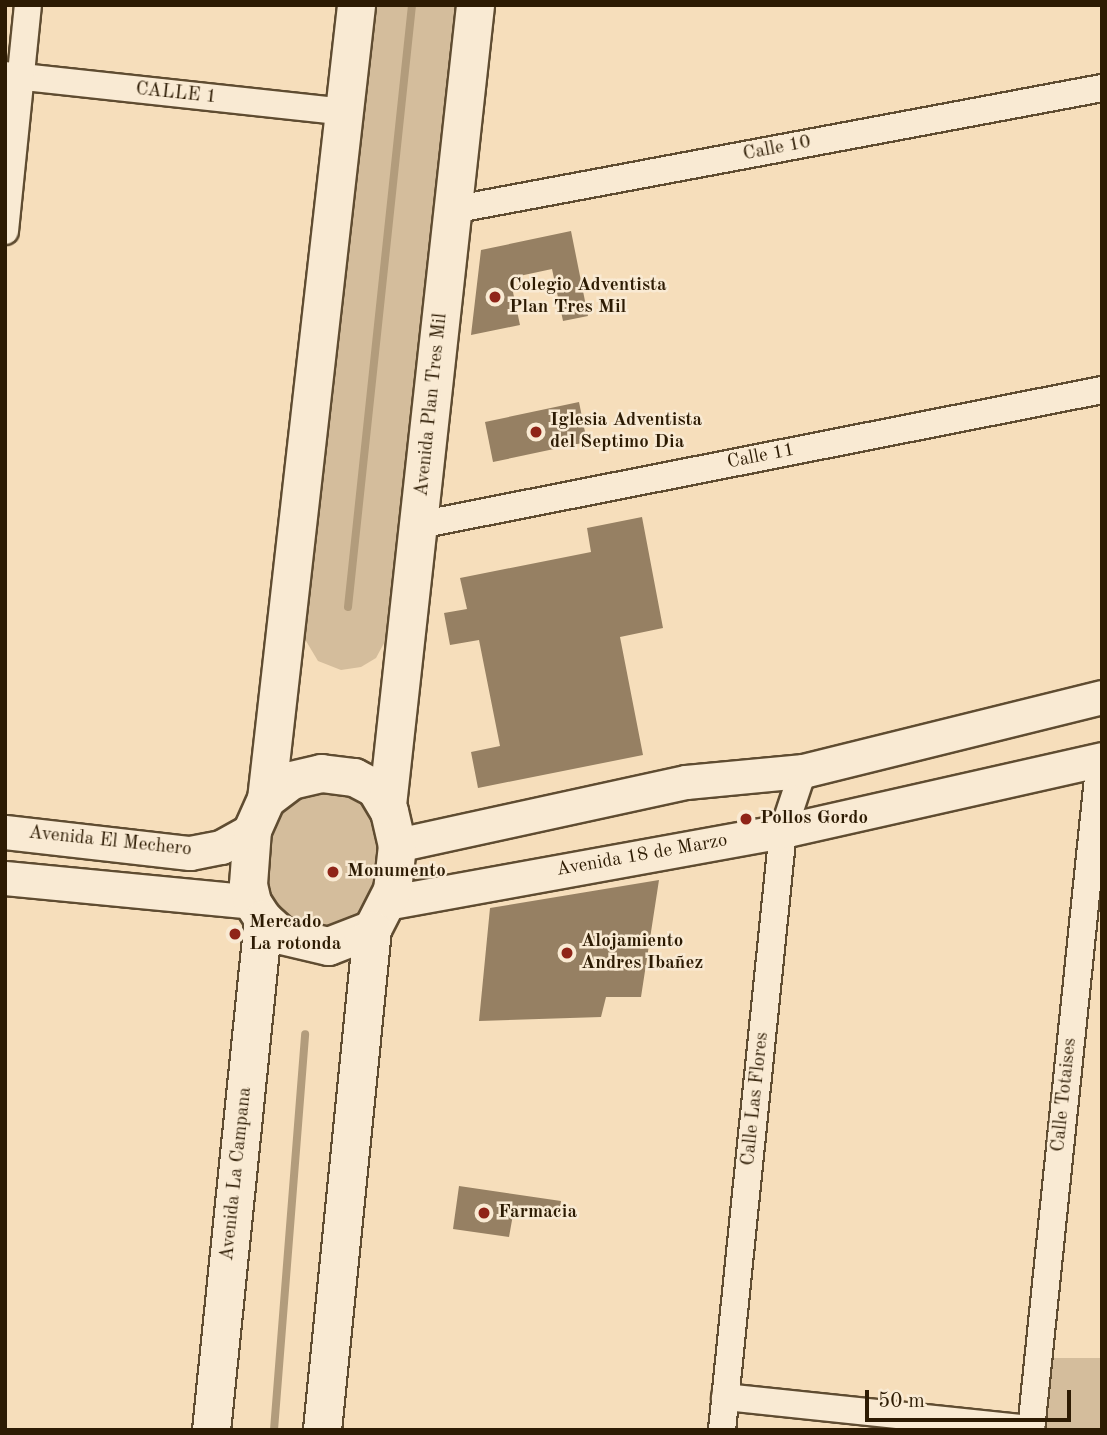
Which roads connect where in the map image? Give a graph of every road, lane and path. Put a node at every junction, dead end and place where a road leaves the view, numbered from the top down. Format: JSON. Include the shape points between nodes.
{"nodes":[{"id":1,"x":28,"y":5,"type":"edge"},
{"id":2,"x":356,"y":5,"type":"edge"},
{"id":3,"x":475,"y":5,"type":"edge"},
{"id":4,"x":13,"y":76,"type":"edge"},
{"id":5,"x":1102,"y":88,"type":"edge"},
{"id":6,"x":346,"y":112,"type":"junction"},
{"id":7,"x":452,"y":210,"type":"junction"},
{"id":8,"x":5,"y":231,"type":"edge"},
{"id":9,"x":1102,"y":390,"type":"edge"},
{"id":10,"x":419,"y":525,"type":"junction"},
{"id":11,"x":1102,"y":697,"type":"edge"},
{"id":12,"x":1101,"y":759,"type":"edge"},
{"id":13,"x":803,"y":771,"type":"junction"},
{"id":14,"x":387,"y":805,"type":"junction"},
{"id":15,"x":259,"y":815,"type":"junction"},
{"id":16,"x":783,"y":831,"type":"junction"},
{"id":17,"x":5,"y":832,"type":"edge"},
{"id":18,"x":397,"y":845,"type":"junction"},
{"id":19,"x":5,"y":878,"type":"edge"},
{"id":20,"x":257,"y":911,"type":"junction"},
{"id":21,"x":379,"y":916,"type":"junction"},
{"id":22,"x":725,"y":1397,"type":"junction"},
{"id":23,"x":1031,"y":1429,"type":"edge"},
{"id":24,"x":211,"y":1430,"type":"edge"},
{"id":25,"x":322,"y":1430,"type":"edge"},
{"id":26,"x":722,"y":1430,"type":"edge"}],
"edges":[{"from":1,"to":4,"type":"street"},
{"from":2,"to":6,"type":"main road"},
{"from":3,"to":7,"type":"main road","name":"Avenida Plan Tres Mil"},
{"from":4,"to":6,"type":"street","name":"CALLE 1"},
{"from":4,"to":8,"type":"street"},
{"from":5,"to":7,"type":"street","name":"Calle 10"},
{"from":6,"to":15,"type":"main road"},
{"from":7,"to":10,"type":"main road","name":"Avenida Plan Tres Mil"},
{"from":9,"to":10,"type":"street","name":"Calle 11"},
{"from":10,"to":14,"type":"main road","name":"Avenida Plan Tres Mil"},
{"from":11,"to":13,"type":"street"},
{"from":12,"to":16,"type":"street","name":"Avenida 18 de Marzo"},
{"from":12,"to":23,"type":"street","name":"Calle Totaises"},
{"from":13,"to":16,"type":"street","name":"Calle Las Flores"},
{"from":13,"to":18,"type":"street","via":[[686,782]]},
{"from":14,"to":15,"type":"main road","via":[[375,788],[354,777],[321,773],[291,780]]},
{"from":14,"to":18,"type":"main road"},
{"from":15,"to":17,"type":"street","name":"Avenida El Mechero","via":[[221,847],[190,853]]},
{"from":15,"to":20,"type":"main road","via":[[247,860]]},
{"from":16,"to":21,"type":"street","name":"Avenida 18 de Marzo"},
{"from":16,"to":22,"type":"street","name":"Calle Las Flores"},
{"from":18,"to":21,"type":"main road","via":[[392,890]]},
{"from":19,"to":20,"type":"street"},
{"from":20,"to":21,"type":"main road","via":[[281,935],[328,947]]},
{"from":20,"to":24,"type":"main road","name":"Avenida La Campana"},
{"from":21,"to":25,"type":"main road"},
{"from":22,"to":23,"type":"street"},
{"from":22,"to":26,"type":"street","name":"Calle Las Flores"}]}
